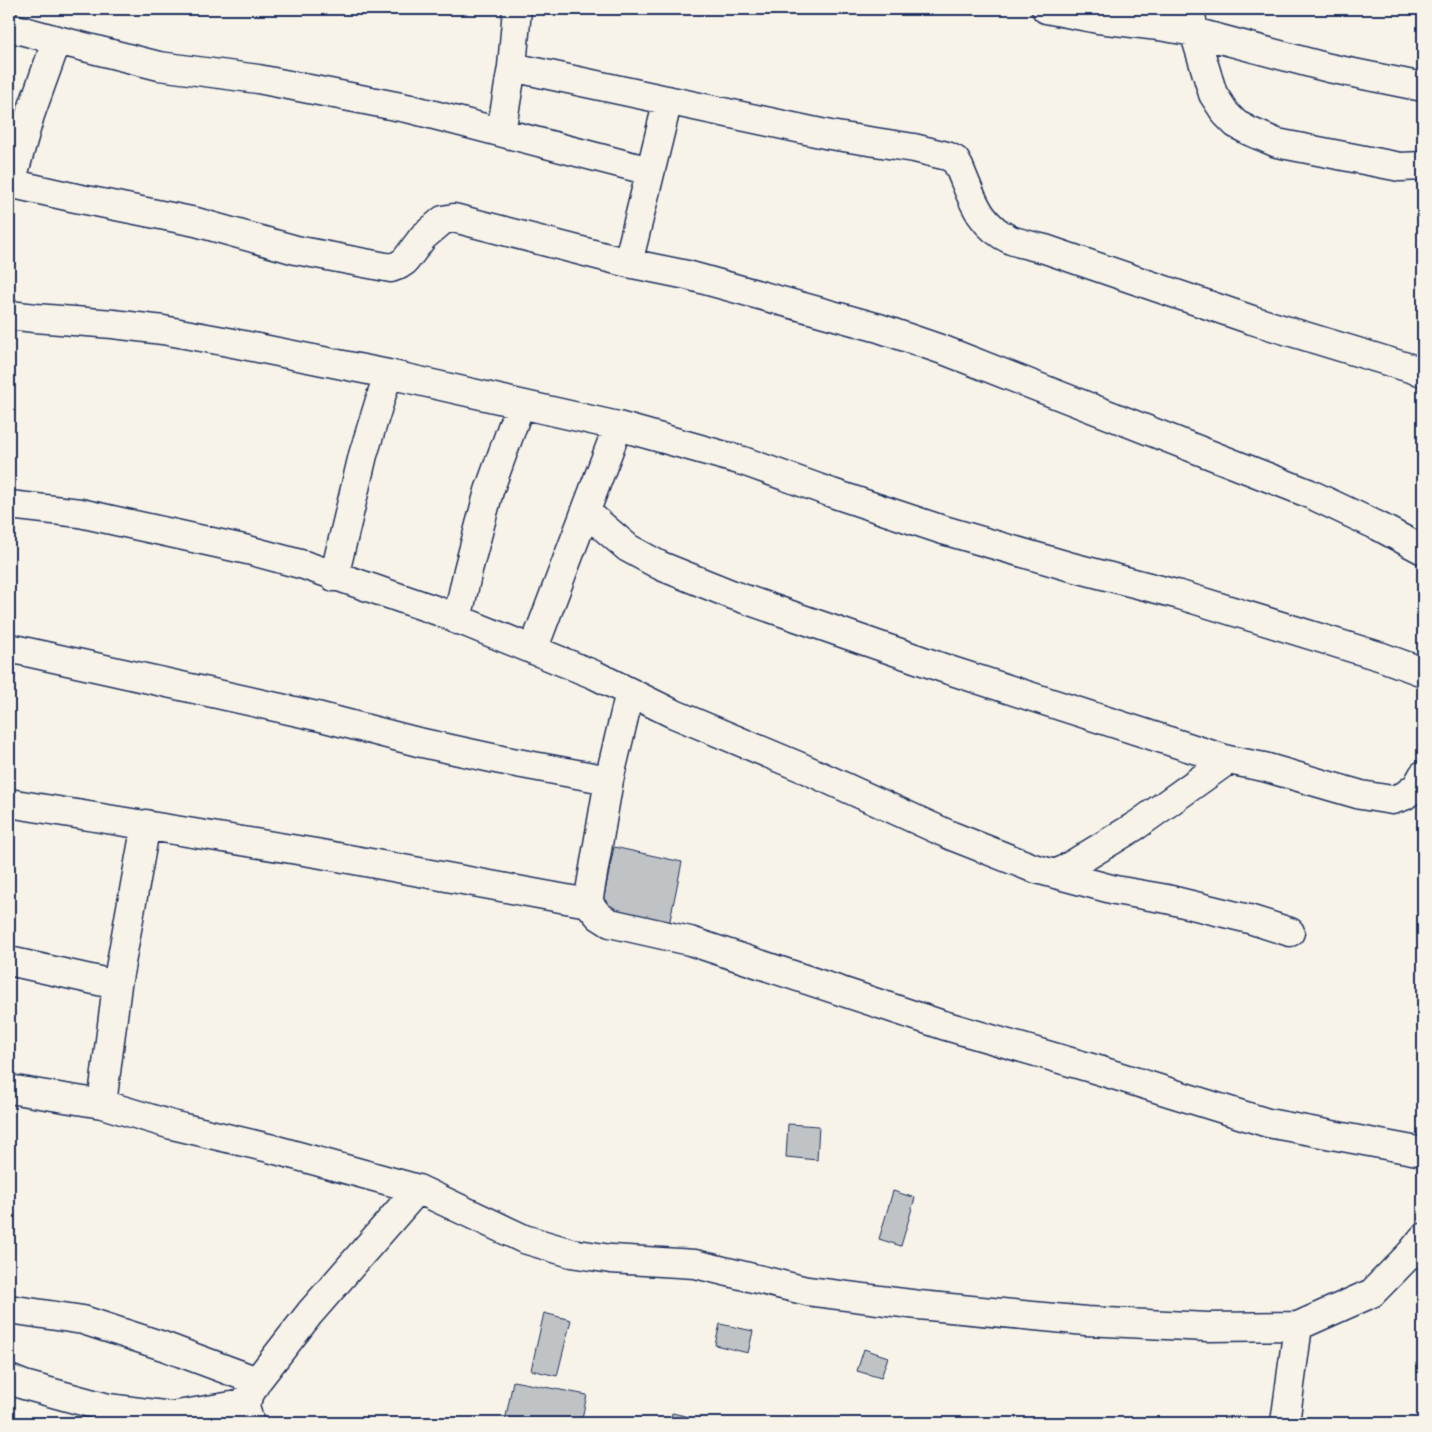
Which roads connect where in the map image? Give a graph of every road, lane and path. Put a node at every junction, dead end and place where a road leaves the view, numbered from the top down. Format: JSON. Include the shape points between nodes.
{"nodes":[{"id":1,"x":517,"y":9,"type":"edge"},
{"id":2,"x":1046,"y":9,"type":"edge"},
{"id":3,"x":1192,"y":20,"type":"edge"},
{"id":4,"x":9,"y":27,"type":"edge"},
{"id":5,"x":57,"y":40,"type":"junction"},
{"id":6,"x":512,"y":67,"type":"junction"},
{"id":7,"x":1423,"y":87,"type":"edge"},
{"id":8,"x":668,"y":100,"type":"junction"},
{"id":9,"x":501,"y":132,"type":"junction"},
{"id":10,"x":1423,"y":166,"type":"edge"},
{"id":11,"x":650,"y":171,"type":"junction"},
{"id":12,"x":10,"y":183,"type":"edge"},
{"id":13,"x":628,"y":263,"type":"junction"},
{"id":14,"x":9,"y":315,"type":"edge"},
{"id":15,"x":1423,"y":372,"type":"edge"},
{"id":16,"x":388,"y":374,"type":"junction"},
{"id":17,"x":520,"y":405,"type":"junction"},
{"id":18,"x":618,"y":426,"type":"junction"},
{"id":19,"x":9,"y":505,"type":"edge"},
{"id":20,"x":586,"y":512,"type":"junction"},
{"id":21,"x":1423,"y":550,"type":"edge"},
{"id":22,"x":334,"y":577,"type":"junction"},
{"id":23,"x":457,"y":620,"type":"junction"},
{"id":24,"x":9,"y":648,"type":"edge"},
{"id":25,"x":533,"y":650,"type":"junction"},
{"id":26,"x":1423,"y":672,"type":"edge"},
{"id":27,"x":630,"y":692,"type":"junction"},
{"id":28,"x":1228,"y":760,"type":"junction"},
{"id":29,"x":1423,"y":775,"type":"edge"},
{"id":30,"x":609,"y":780,"type":"junction"},
{"id":31,"x":9,"y":803,"type":"edge"},
{"id":32,"x":146,"y":824,"type":"junction"},
{"id":33,"x":1057,"y":874,"type":"junction"},
{"id":34,"x":588,"y":903,"type":"junction"},
{"id":35,"x":1290,"y":932,"type":"dead end"},
{"id":36,"x":9,"y":962,"type":"edge"},
{"id":37,"x":117,"y":985,"type":"junction"},
{"id":38,"x":9,"y":1089,"type":"edge"},
{"id":39,"x":102,"y":1104,"type":"junction"},
{"id":40,"x":1423,"y":1152,"type":"edge"},
{"id":41,"x":418,"y":1189,"type":"junction"},
{"id":42,"x":1423,"y":1238,"type":"edge"},
{"id":43,"x":9,"y":1309,"type":"edge"},
{"id":44,"x":1298,"y":1326,"type":"junction"},
{"id":45,"x":9,"y":1379,"type":"edge"},
{"id":46,"x":250,"y":1403,"type":"edge"},
{"id":47,"x":1285,"y":1423,"type":"edge"}],
"edges":[{"from":1,"to":6,"type":"street"},
{"from":2,"to":3,"type":"street","via":[[1159,26]]},
{"from":3,"to":7,"type":"street","via":[[1329,68]]},
{"from":3,"to":10,"type":"street","via":[[1212,94],[1236,124],[1277,143],[1400,167]]},
{"from":4,"to":5,"type":"street"},
{"from":5,"to":9,"type":"street","via":[[159,66],[258,79],[411,109]]},
{"from":5,"to":12,"type":"street"},
{"from":6,"to":8,"type":"street"},
{"from":6,"to":9,"type":"street"},
{"from":8,"to":11,"type":"street"},
{"from":8,"to":15,"type":"street","via":[[947,156],[960,166],[978,212],[991,228],[1012,240],[1252,320]]},
{"from":9,"to":11,"type":"street"},
{"from":11,"to":13,"type":"street"},
{"from":12,"to":13,"type":"street","via":[[196,222],[296,250],[391,268],[405,261],[443,220],[454,218]]},
{"from":13,"to":21,"type":"street","via":[[687,275],[841,317],[946,351],[1308,493]]},
{"from":14,"to":16,"type":"street","via":[[163,330]]},
{"from":16,"to":17,"type":"street"},
{"from":16,"to":22,"type":"street","via":[[363,455]]},
{"from":17,"to":18,"type":"street"},
{"from":17,"to":23,"type":"street","via":[[489,491]]},
{"from":18,"to":20,"type":"street"},
{"from":18,"to":26,"type":"street","via":[[743,461],[940,529],[1180,595]]},
{"from":19,"to":22,"type":"street","via":[[80,513],[166,531],[248,550]]},
{"from":20,"to":25,"type":"street"},
{"from":20,"to":28,"type":"street","via":[[628,548],[661,566],[733,594],[949,670]]},
{"from":22,"to":23,"type":"street"},
{"from":23,"to":25,"type":"street"},
{"from":24,"to":30,"type":"street","via":[[321,717],[418,742]]},
{"from":25,"to":27,"type":"street"},
{"from":27,"to":30,"type":"street"},
{"from":27,"to":33,"type":"street","via":[[952,836],[1033,868]]},
{"from":28,"to":29,"type":"street","via":[[1392,800],[1417,786]]},
{"from":28,"to":33,"type":"street","via":[[1137,825]]},
{"from":30,"to":34,"type":"street"},
{"from":31,"to":32,"type":"street"},
{"from":32,"to":34,"type":"street"},
{"from":32,"to":37,"type":"street"},
{"from":33,"to":35,"type":"street","via":[[1249,919]]},
{"from":34,"to":40,"type":"street","via":[[610,923],[690,941],[944,1025],[1268,1123]]},
{"from":36,"to":37,"type":"street"},
{"from":37,"to":39,"type":"street"},
{"from":38,"to":39,"type":"street"},
{"from":39,"to":41,"type":"street","via":[[172,1126],[268,1148]]},
{"from":41,"to":44,"type":"street","via":[[524,1239],[571,1253],[695,1264],[808,1291],[1086,1321],[1207,1327]]},
{"from":41,"to":46,"type":"street","via":[[310,1313]]},
{"from":42,"to":44,"type":"street","via":[[1372,1293]]},
{"from":43,"to":46,"type":"street","via":[[83,1320],[163,1346]]},
{"from":44,"to":47,"type":"street"},
{"from":45,"to":46,"type":"street","via":[[108,1408],[171,1416]]}]}
